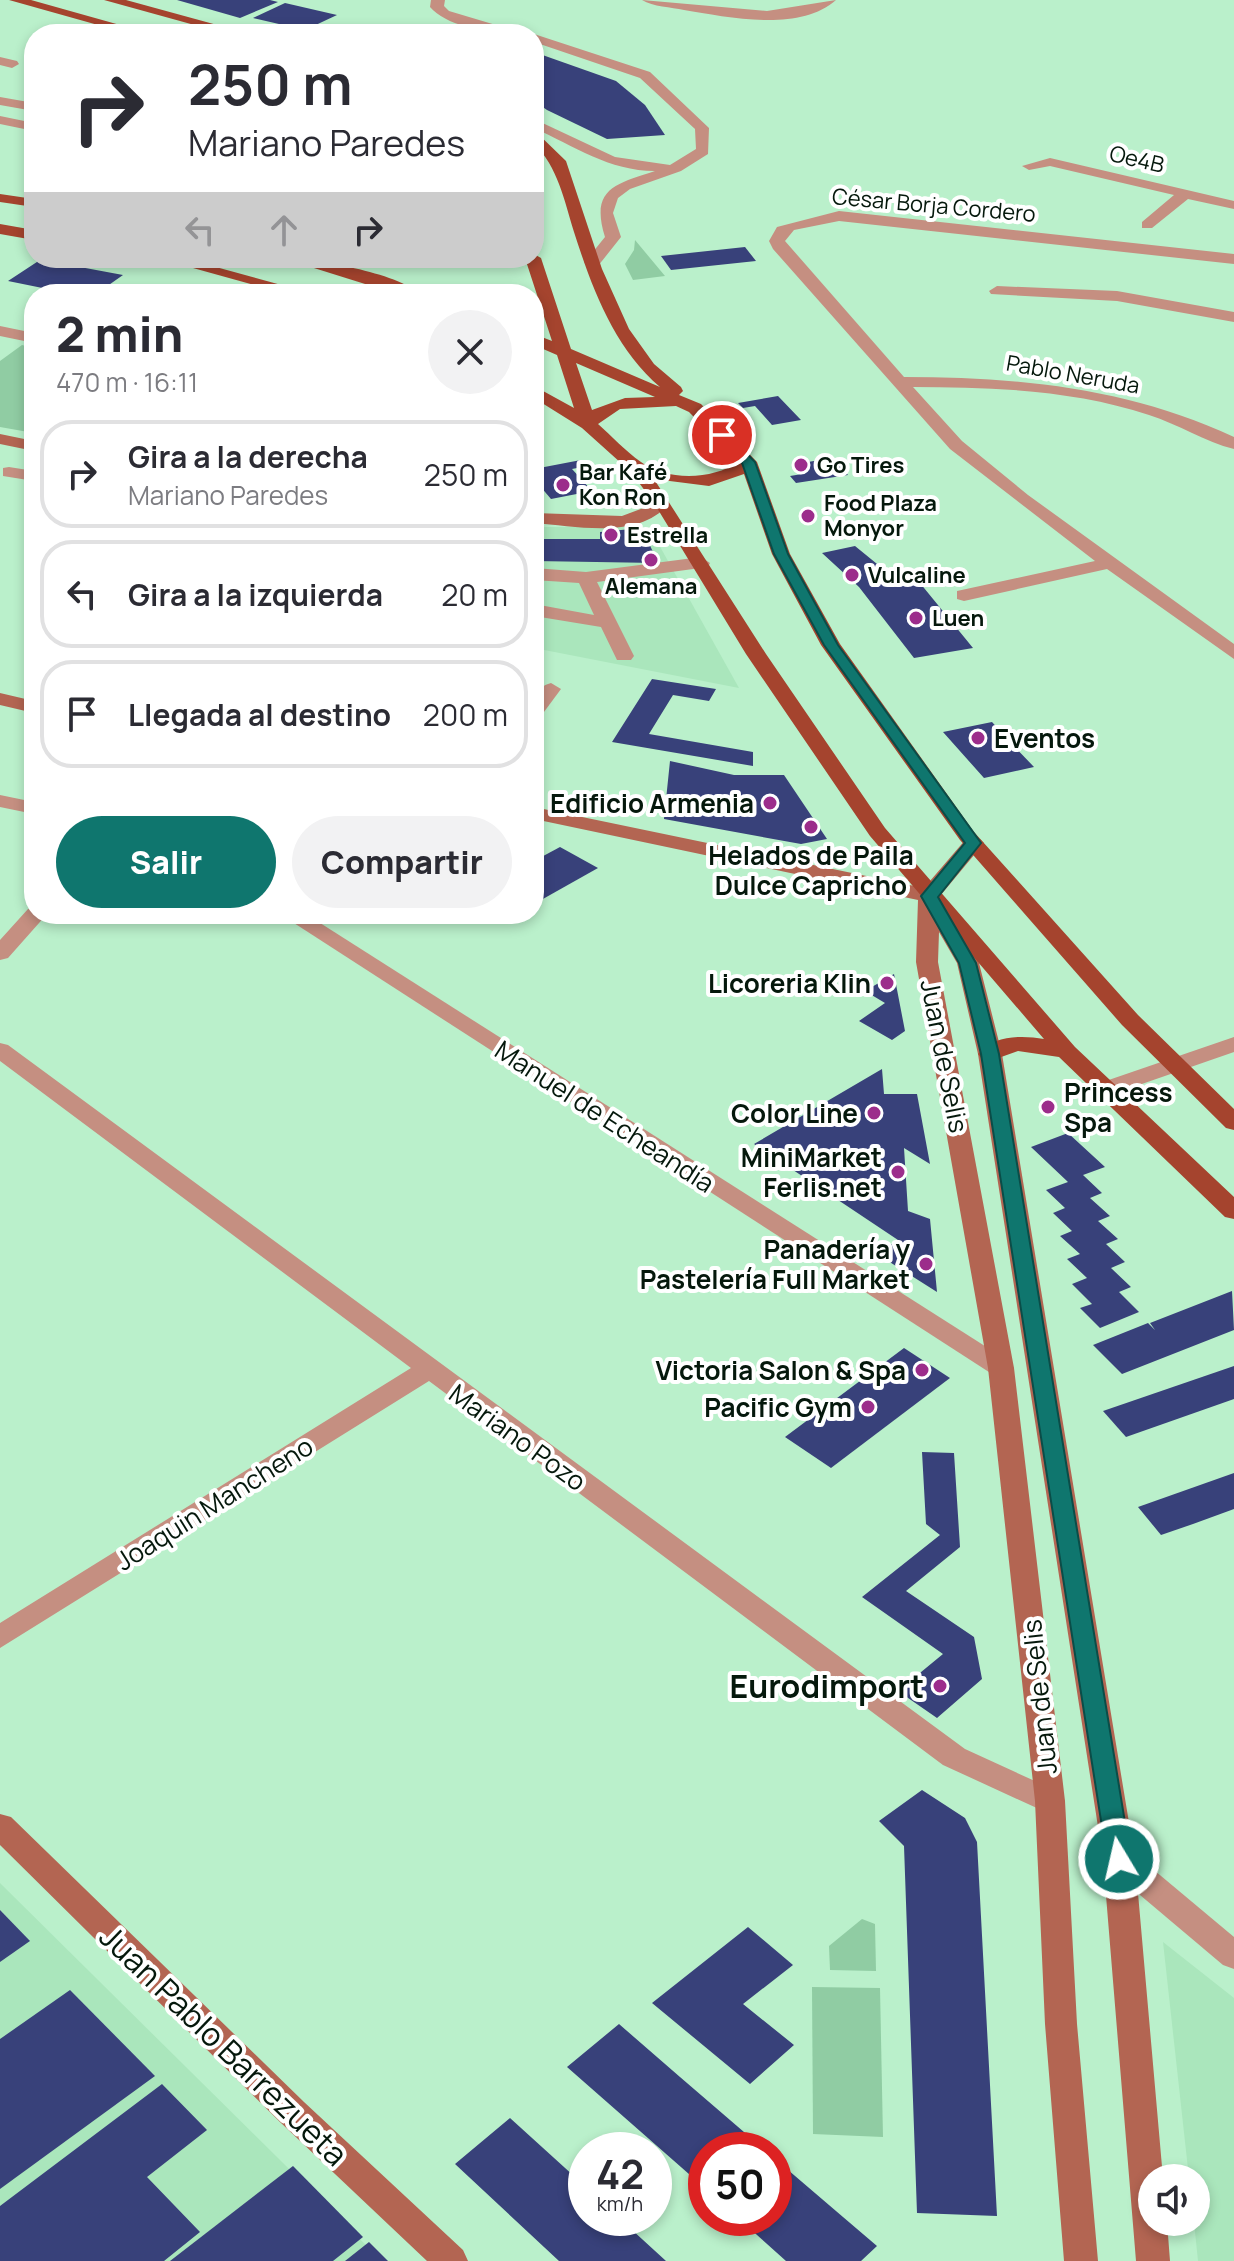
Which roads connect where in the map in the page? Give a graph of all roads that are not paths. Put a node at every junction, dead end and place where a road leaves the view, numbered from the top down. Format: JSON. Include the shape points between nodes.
{"nodes":[{"id":1,"x":16,"y":0,"type":"edge"},
{"id":2,"x":111,"y":0,"type":"edge"},
{"id":3,"x":438,"y":0,"type":"edge"},
{"id":4,"x":649,"y":0,"type":"edge"},
{"id":5,"x":829,"y":0,"type":"edge"},
{"id":6,"x":107,"y":24,"type":"edge"},
{"id":7,"x":204,"y":24,"type":"edge"},
{"id":8,"x":482,"y":24,"type":"edge"},
{"id":9,"x":544,"y":41,"type":"edge"},
{"id":10,"x":0,"y":101,"type":"edge"},
{"id":11,"x":24,"y":105,"type":"edge"},
{"id":12,"x":0,"y":120,"type":"edge"},
{"id":13,"x":24,"y":125,"type":"edge"},
{"id":14,"x":544,"y":128,"type":"edge"},
{"id":15,"x":544,"y":145,"type":"edge"},
{"id":16,"x":685,"y":162,"type":"junction"},
{"id":17,"x":1029,"y":166,"type":"dead end"},
{"id":18,"x":1186,"y":193,"type":"junction"},
{"id":19,"x":1234,"y":205,"type":"edge"},
{"id":20,"x":1147,"y":225,"type":"dead end"},
{"id":21,"x":0,"y":229,"type":"edge"},
{"id":22,"x":24,"y":233,"type":"edge"},
{"id":23,"x":1234,"y":259,"type":"edge"},
{"id":24,"x":592,"y":263,"type":"junction"},
{"id":25,"x":204,"y":268,"type":"edge"},
{"id":26,"x":332,"y":268,"type":"edge"},
{"id":27,"x":267,"y":284,"type":"edge"},
{"id":28,"x":384,"y":284,"type":"edge"},
{"id":29,"x":997,"y":291,"type":"dead end"},
{"id":30,"x":544,"y":292,"type":"edge"},
{"id":31,"x":1234,"y":317,"type":"edge"},
{"id":32,"x":0,"y":331,"type":"edge"},
{"id":33,"x":24,"y":336,"type":"edge"},
{"id":34,"x":544,"y":343,"type":"edge"},
{"id":35,"x":563,"y":350,"type":"junction"},
{"id":36,"x":898,"y":382,"type":"junction"},
{"id":37,"x":544,"y":397,"type":"edge"},
{"id":38,"x":695,"y":408,"type":"junction"},
{"id":39,"x":588,"y":424,"type":"junction"},
{"id":40,"x":0,"y":439,"type":"edge"},
{"id":41,"x":24,"y":444,"type":"edge"},
{"id":42,"x":1234,"y":444,"type":"edge"},
{"id":43,"x":748,"y":462,"type":"junction"},
{"id":44,"x":637,"y":468,"type":"junction"},
{"id":45,"x":9,"y":472,"type":"dead end"},
{"id":46,"x":24,"y":474,"type":"edge"},
{"id":47,"x":662,"y":501,"type":"junction"},
{"id":48,"x":544,"y":518,"type":"edge"},
{"id":49,"x":701,"y":563,"type":"junction"},
{"id":50,"x":1111,"y":563,"type":"junction"},
{"id":51,"x":544,"y":575,"type":"edge"},
{"id":52,"x":586,"y":578,"type":"junction"},
{"id":53,"x":964,"y":595,"type":"dead end"},
{"id":54,"x":544,"y":612,"type":"edge"},
{"id":55,"x":608,"y":623,"type":"junction"},
{"id":56,"x":1234,"y":653,"type":"edge"},
{"id":57,"x":624,"y":656,"type":"dead end"},
{"id":58,"x":551,"y":689,"type":"dead end"},
{"id":59,"x":544,"y":698,"type":"edge"},
{"id":60,"x":0,"y":699,"type":"edge"},
{"id":61,"x":24,"y":705,"type":"edge"},
{"id":62,"x":0,"y":801,"type":"edge"},
{"id":63,"x":24,"y":806,"type":"edge"},
{"id":64,"x":544,"y":815,"type":"edge"},
{"id":65,"x":973,"y":843,"type":"junction"},
{"id":66,"x":929,"y":896,"type":"junction"},
{"id":67,"x":27,"y":924,"type":"edge"},
{"id":68,"x":307,"y":924,"type":"edge"},
{"id":69,"x":0,"y":953,"type":"edge"},
{"id":70,"x":1234,"y":1044,"type":"edge"},
{"id":71,"x":0,"y":1050,"type":"edge"},
{"id":72,"x":1067,"y":1052,"type":"junction"},
{"id":73,"x":990,"y":1054,"type":"junction"},
{"id":74,"x":1174,"y":1065,"type":"junction"},
{"id":75,"x":1105,"y":1089,"type":"junction"},
{"id":76,"x":1234,"y":1123,"type":"edge"},
{"id":77,"x":971,"y":1189,"type":"junction"},
{"id":78,"x":1011,"y":1189,"type":"junction"},
{"id":79,"x":1234,"y":1211,"type":"edge"},
{"id":80,"x":1001,"y":1368,"type":"junction"},
{"id":81,"x":427,"y":1370,"type":"junction"},
{"id":82,"x":0,"y":1637,"type":"edge"},
{"id":83,"x":1050,"y":1801,"type":"junction"},
{"id":84,"x":0,"y":1826,"type":"edge"},
{"id":85,"x":1119,"y":1859,"type":"junction"},
{"id":86,"x":1234,"y":1956,"type":"edge"},
{"id":87,"x":451,"y":2261,"type":"edge"},
{"id":88,"x":1081,"y":2261,"type":"edge"},
{"id":89,"x":1153,"y":2261,"type":"edge"}],
"edges":[{"from":1,"to":6,"type":"main road"},
{"from":2,"to":7,"type":"main road"},
{"from":3,"to":8,"type":"street","via":[[444,14]]},
{"from":4,"to":5,"type":"street","via":[[769,14],[817,7]]},
{"from":9,"to":16,"type":"street","via":[[645,75],[656,84],[702,128],[703,151]]},
{"from":10,"to":11,"type":"street"},
{"from":12,"to":13,"type":"street"},
{"from":14,"to":16,"type":"street","via":[[615,164]]},
{"from":15,"to":24,"type":"main road","via":[[559,161]]},
{"from":16,"to":24,"type":"street","via":[[611,196],[605,213],[613,237]]},
{"from":17,"to":18,"type":"street","name":"Oe4B","via":[[1050,162]]},
{"from":18,"to":19,"type":"street","name":"Oe4B"},
{"from":18,"to":20,"type":"street"},
{"from":21,"to":22,"type":"main road"},
{"from":23,"to":36,"type":"street","name":"César Borja Cordero","via":[[852,216],[814,218],[782,230],[777,241],[781,249]]},
{"from":24,"to":38,"type":"main road","via":[[621,329],[648,368]]},
{"from":25,"to":27,"type":"main road"},
{"from":26,"to":28,"type":"main road"},
{"from":29,"to":31,"type":"street","via":[[1174,302]]},
{"from":30,"to":35,"type":"main road"},
{"from":32,"to":33,"type":"street"},
{"from":34,"to":35,"type":"main road"},
{"from":35,"to":38,"type":"main road"},
{"from":35,"to":39,"type":"main road"},
{"from":36,"to":42,"type":"street","name":"Pablo Neruda","via":[[1003,383],[1092,394],[1178,418]]},
{"from":36,"to":50,"type":"street","via":[[956,445]]},
{"from":37,"to":39,"type":"main road"},
{"from":38,"to":39,"type":"main road","via":[[628,402],[606,407]]},
{"from":38,"to":43,"type":"main road"},
{"from":39,"to":44,"type":"main road"},
{"from":40,"to":41,"type":"main road"},
{"from":43,"to":44,"type":"main road","via":[[731,475],[701,481]]},
{"from":43,"to":65,"type":"main road","via":[[781,554],[831,645]]},
{"from":44,"to":47,"type":"main road"},
{"from":45,"to":46,"type":"street"},
{"from":47,"to":48,"type":"main road","via":[[656,512],[637,520]]},
{"from":47,"to":49,"type":"main road"},
{"from":49,"to":52,"type":"street"},
{"from":49,"to":66,"type":"main road","via":[[877,832]]},
{"from":50,"to":53,"type":"street"},
{"from":50,"to":56,"type":"street"},
{"from":51,"to":52,"type":"street"},
{"from":52,"to":55,"type":"street"},
{"from":54,"to":55,"type":"street"},
{"from":55,"to":57,"type":"street"},
{"from":58,"to":59,"type":"street"},
{"from":60,"to":61,"type":"main road"},
{"from":62,"to":63,"type":"street"},
{"from":64,"to":66,"type":"main road"},
{"from":65,"to":66,"type":"main road"},
{"from":65,"to":74,"type":"main road"},
{"from":66,"to":72,"type":"main road"},
{"from":66,"to":73,"type":"main road","name":"Juan de Selis","via":[[968,963]]},
{"from":66,"to":77,"type":"main road","name":"Juan de Selis","via":[[927,962]]},
{"from":67,"to":69,"type":"street"},
{"from":68,"to":80,"type":"street","name":"Manuel de Echeandía"},
{"from":70,"to":74,"type":"street"},
{"from":71,"to":81,"type":"street","name":"Mariano Pozo"},
{"from":72,"to":73,"type":"main road","via":[[1025,1042],[1003,1045]]},
{"from":72,"to":75,"type":"main road"},
{"from":73,"to":78,"type":"main road","name":"Juan de Selis"},
{"from":74,"to":75,"type":"street"},
{"from":74,"to":76,"type":"main road"},
{"from":75,"to":79,"type":"main road"},
{"from":77,"to":78,"type":"main road"},
{"from":77,"to":80,"type":"main road","name":"Juan de Selis"},
{"from":78,"to":85,"type":"main road","name":"Juan de Selis"},
{"from":80,"to":83,"type":"main road","name":"Juan de Selis"},
{"from":81,"to":82,"type":"street","name":"Joaquin Mancheno"},
{"from":81,"to":83,"type":"street","name":"Mariano Pozo","via":[[954,1757]]},
{"from":83,"to":88,"type":"main road","name":"Juan de Selis","via":[[1061,2024]]},
{"from":84,"to":87,"type":"main road","name":"Juan Pablo Barrezueta"},
{"from":85,"to":86,"type":"street"},
{"from":85,"to":89,"type":"main road","name":"Juan de Selis"}]}
